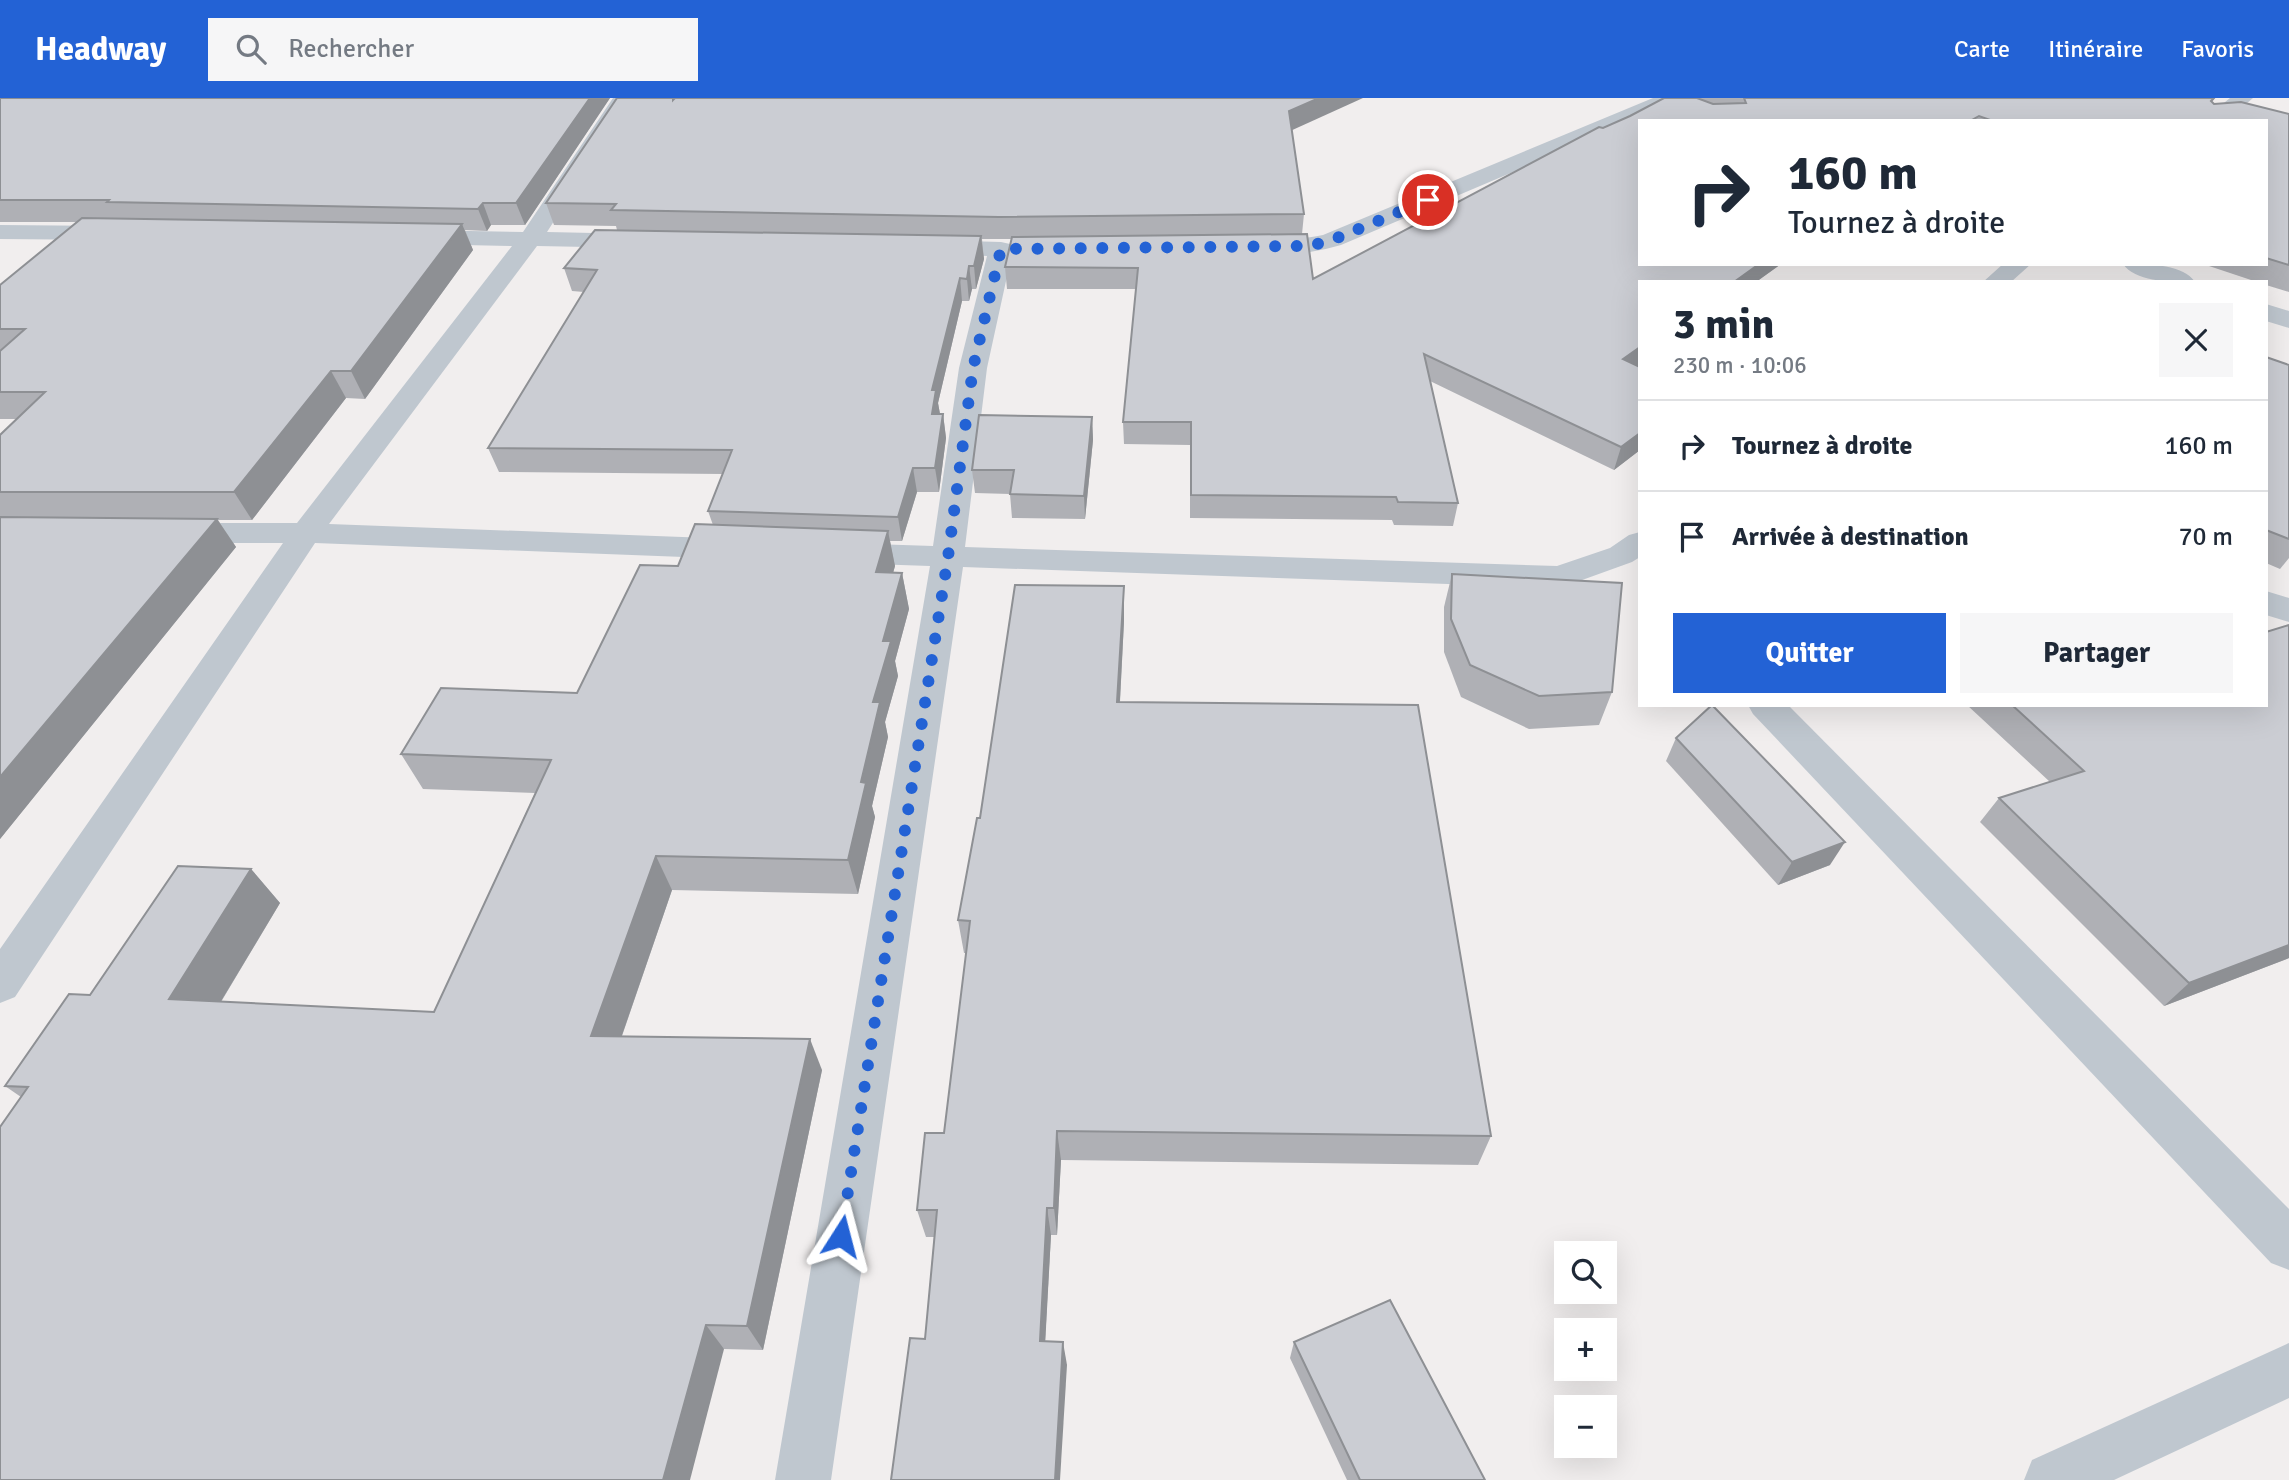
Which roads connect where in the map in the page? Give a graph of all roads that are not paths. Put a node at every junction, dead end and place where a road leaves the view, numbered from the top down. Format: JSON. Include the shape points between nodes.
{"nodes":[{"id":1,"x":623,"y":98,"type":"edge"},
{"id":2,"x":1667,"y":98,"type":"edge"},
{"id":3,"x":2242,"y":98,"type":"edge"},
{"id":4,"x":1692,"y":108,"type":"edge"},
{"id":5,"x":2215,"y":119,"type":"edge"},
{"id":6,"x":0,"y":232,"type":"edge"},
{"id":7,"x":139,"y":234,"type":"edge"},
{"id":8,"x":390,"y":237,"type":"edge"},
{"id":9,"x":530,"y":239,"type":"junction"},
{"id":10,"x":668,"y":242,"type":"edge"},
{"id":11,"x":904,"y":247,"type":"edge"},
{"id":12,"x":1229,"y":247,"type":"edge"},
{"id":13,"x":1001,"y":249,"type":"junction"},
{"id":14,"x":1028,"y":249,"type":"edge"},
{"id":15,"x":2016,"y":266,"type":"edge"},
{"id":16,"x":2140,"y":266,"type":"edge"},
{"id":17,"x":1998,"y":280,"type":"edge"},
{"id":18,"x":2178,"y":280,"type":"edge"},
{"id":19,"x":2268,"y":313,"type":"edge"},
{"id":20,"x":2289,"y":320,"type":"edge"},
{"id":21,"x":139,"y":533,"type":"edge"},
{"id":22,"x":306,"y":533,"type":"junction"},
{"id":23,"x":767,"y":550,"type":"edge"},
{"id":24,"x":809,"y":552,"type":"edge"},
{"id":25,"x":948,"y":557,"type":"junction"},
{"id":26,"x":1634,"y":557,"type":"edge"},
{"id":27,"x":2268,"y":603,"type":"edge"},
{"id":28,"x":2289,"y":611,"type":"edge"},
{"id":29,"x":1768,"y":707,"type":"edge"},
{"id":30,"x":0,"y":984,"type":"edge"},
{"id":31,"x":2289,"y":1245,"type":"edge"},
{"id":32,"x":2289,"y":1370,"type":"edge"},
{"id":33,"x":803,"y":1480,"type":"edge"},
{"id":34,"x":2052,"y":1480,"type":"edge"}],
"edges":[{"from":1,"to":9,"type":"street"},
{"from":2,"to":4,"type":"street"},
{"from":2,"to":12,"type":"street","via":[[1332,240],[1309,246]]},
{"from":3,"to":5,"type":"street"},
{"from":6,"to":7,"type":"street"},
{"from":8,"to":9,"type":"street"},
{"from":9,"to":10,"type":"street"},
{"from":9,"to":22,"type":"street"},
{"from":11,"to":13,"type":"street"},
{"from":13,"to":14,"type":"street"},
{"from":13,"to":25,"type":"street","via":[[973,368]]},
{"from":15,"to":17,"type":"street"},
{"from":16,"to":18,"type":"street"},
{"from":19,"to":20,"type":"street"},
{"from":21,"to":22,"type":"street"},
{"from":22,"to":23,"type":"street"},
{"from":22,"to":30,"type":"street"},
{"from":24,"to":25,"type":"street"},
{"from":25,"to":26,"type":"street","via":[[1560,577]]},
{"from":25,"to":33,"type":"street"},
{"from":27,"to":28,"type":"street"},
{"from":29,"to":31,"type":"street"},
{"from":32,"to":34,"type":"street"}]}
